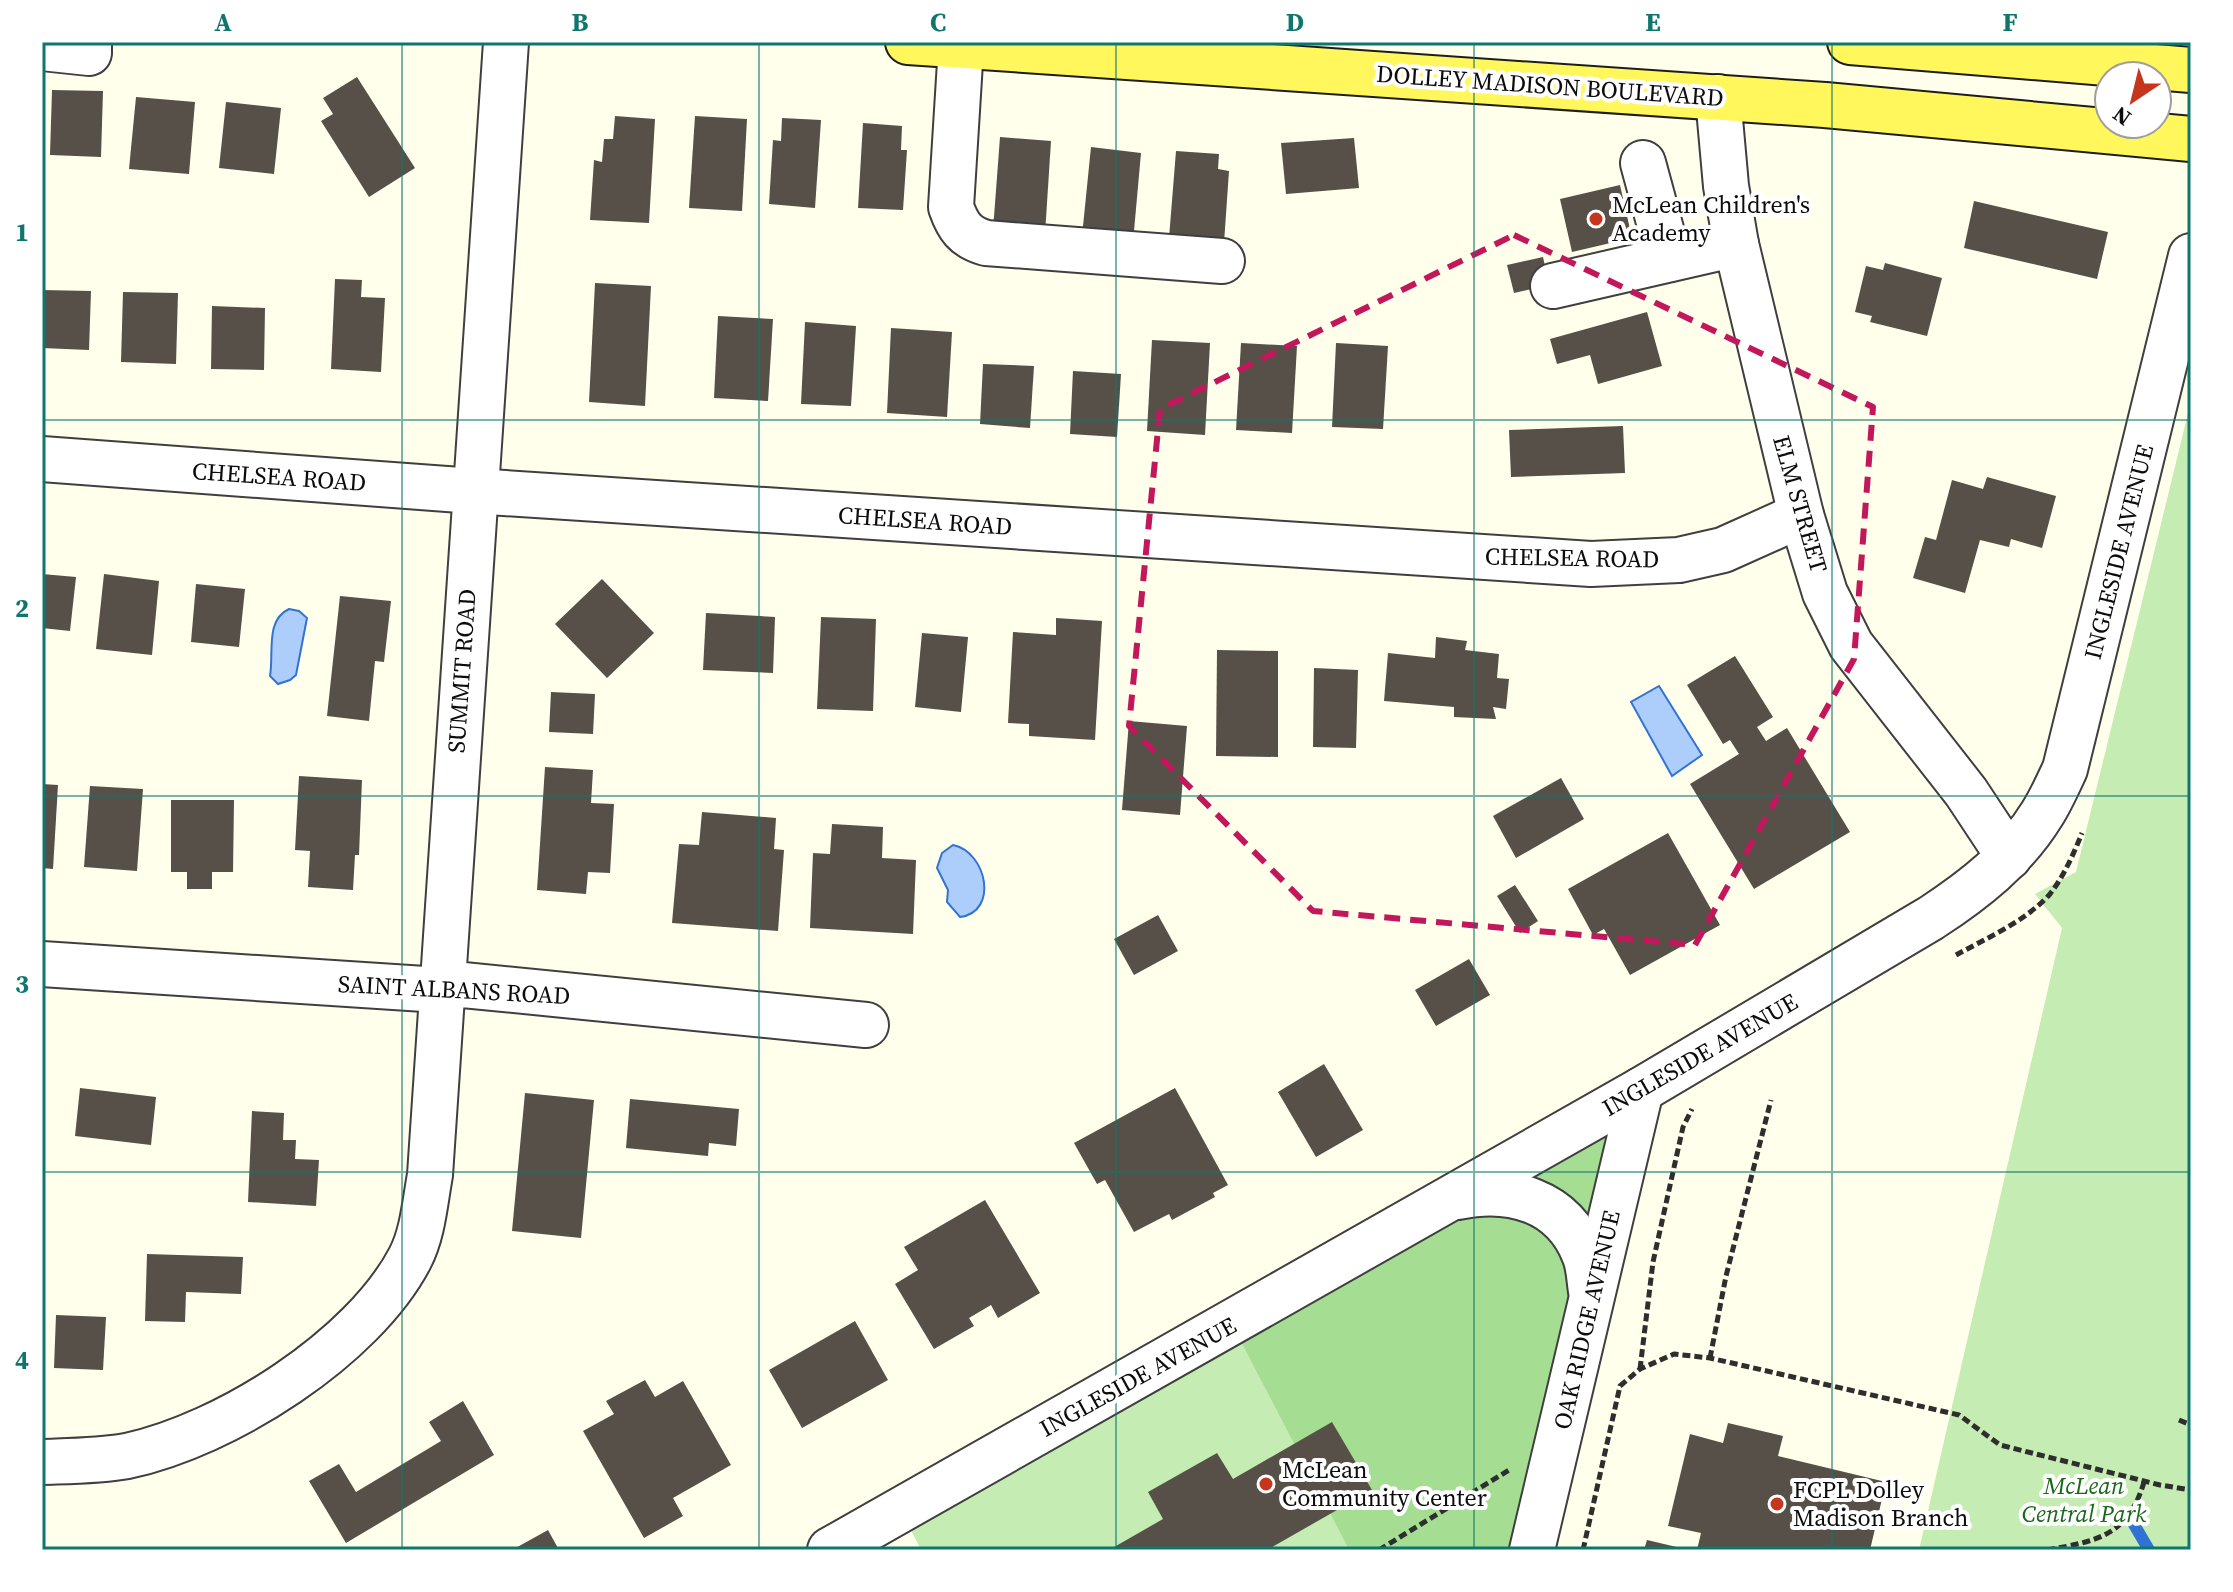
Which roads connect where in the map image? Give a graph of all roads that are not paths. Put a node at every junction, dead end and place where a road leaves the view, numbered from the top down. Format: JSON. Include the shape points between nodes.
{"nodes":[{"id":1,"x":89,"y":42,"type":"edge"},
{"id":2,"x":506,"y":42,"type":"edge"},
{"id":3,"x":908,"y":42,"type":"edge"},
{"id":4,"x":1850,"y":42,"type":"edge"},
{"id":5,"x":961,"y":46,"type":"junction"},
{"id":6,"x":42,"y":48,"type":"edge"},
{"id":7,"x":2191,"y":70,"type":"edge"},
{"id":8,"x":1718,"y":97,"type":"junction"},
{"id":9,"x":2093,"y":122,"type":"edge"},
{"id":10,"x":1643,"y":163,"type":"dead end"},
{"id":11,"x":1736,"y":244,"type":"junction"},
{"id":12,"x":2191,"y":256,"type":"edge"},
{"id":13,"x":1669,"y":259,"type":"junction"},
{"id":14,"x":1222,"y":261,"type":"dead end"},
{"id":15,"x":1553,"y":286,"type":"dead end"},
{"id":16,"x":42,"y":459,"type":"edge"},
{"id":17,"x":474,"y":491,"type":"junction"},
{"id":18,"x":1801,"y":515,"type":"junction"},
{"id":19,"x":2009,"y":857,"type":"junction"},
{"id":20,"x":42,"y":964,"type":"edge"},
{"id":21,"x":440,"y":990,"type":"junction"},
{"id":22,"x":866,"y":1025,"type":"dead end"},
{"id":23,"x":1641,"y":1090,"type":"junction"},
{"id":24,"x":1452,"y":1198,"type":"junction"},
{"id":25,"x":1592,"y":1296,"type":"junction"},
{"id":26,"x":42,"y":1462,"type":"edge"},
{"id":27,"x":830,"y":1550,"type":"edge"},
{"id":28,"x":1532,"y":1550,"type":"edge"}],
"edges":[{"from":1,"to":6,"type":"street","via":[[89,53]]},
{"from":2,"to":17,"type":"street","name":"SUMMIT ROAD"},
{"from":3,"to":5,"type":"main road","name":"DOLLEY MADISON BOULEVARD"},
{"from":4,"to":7,"type":"main road"},
{"from":5,"to":8,"type":"main road","name":"DOLLEY MADISON BOULEVARD"},
{"from":5,"to":14,"type":"street","via":[[951,207],[957,225],[971,239]]},
{"from":8,"to":9,"type":"main road","name":"DOLLEY MADISON BOULEVARD"},
{"from":8,"to":11,"type":"street","name":"ELM STREET"},
{"from":10,"to":13,"type":"street"},
{"from":11,"to":13,"type":"street"},
{"from":11,"to":18,"type":"street","name":"ELM STREET"},
{"from":12,"to":19,"type":"street","name":"INGLESIDE AVENUE","via":[[2065,769],[2042,815]]},
{"from":13,"to":15,"type":"street"},
{"from":16,"to":17,"type":"street","name":"CHELSEA ROAD"},
{"from":17,"to":18,"type":"street","name":"CHELSEA ROAD","via":[[1591,564],[1709,554]]},
{"from":17,"to":21,"type":"street","name":"SUMMIT ROAD"},
{"from":18,"to":19,"type":"street","name":"ELM STREET","via":[[1825,593],[1851,645],[1966,792]]},
{"from":19,"to":23,"type":"street","name":"INGLESIDE AVENUE","via":[[1931,918]]},
{"from":20,"to":21,"type":"street","name":"SAINT ALBANS ROAD"},
{"from":21,"to":22,"type":"street","name":"SAINT ALBANS ROAD","via":[[463,985]]},
{"from":21,"to":26,"type":"street","name":"SUMMIT ROAD","via":[[430,1175],[419,1235],[390,1293],[305,1371],[229,1417],[127,1456]]},
{"from":23,"to":24,"type":"street","name":"INGLESIDE AVENUE"},
{"from":23,"to":25,"type":"street","name":"OAK RIDGE AVENUE"},
{"from":24,"to":25,"type":"street","via":[[1512,1194],[1555,1213],[1585,1256]]},
{"from":24,"to":27,"type":"street","name":"INGLESIDE AVENUE"},
{"from":25,"to":28,"type":"street","name":"OAK RIDGE AVENUE"}]}
